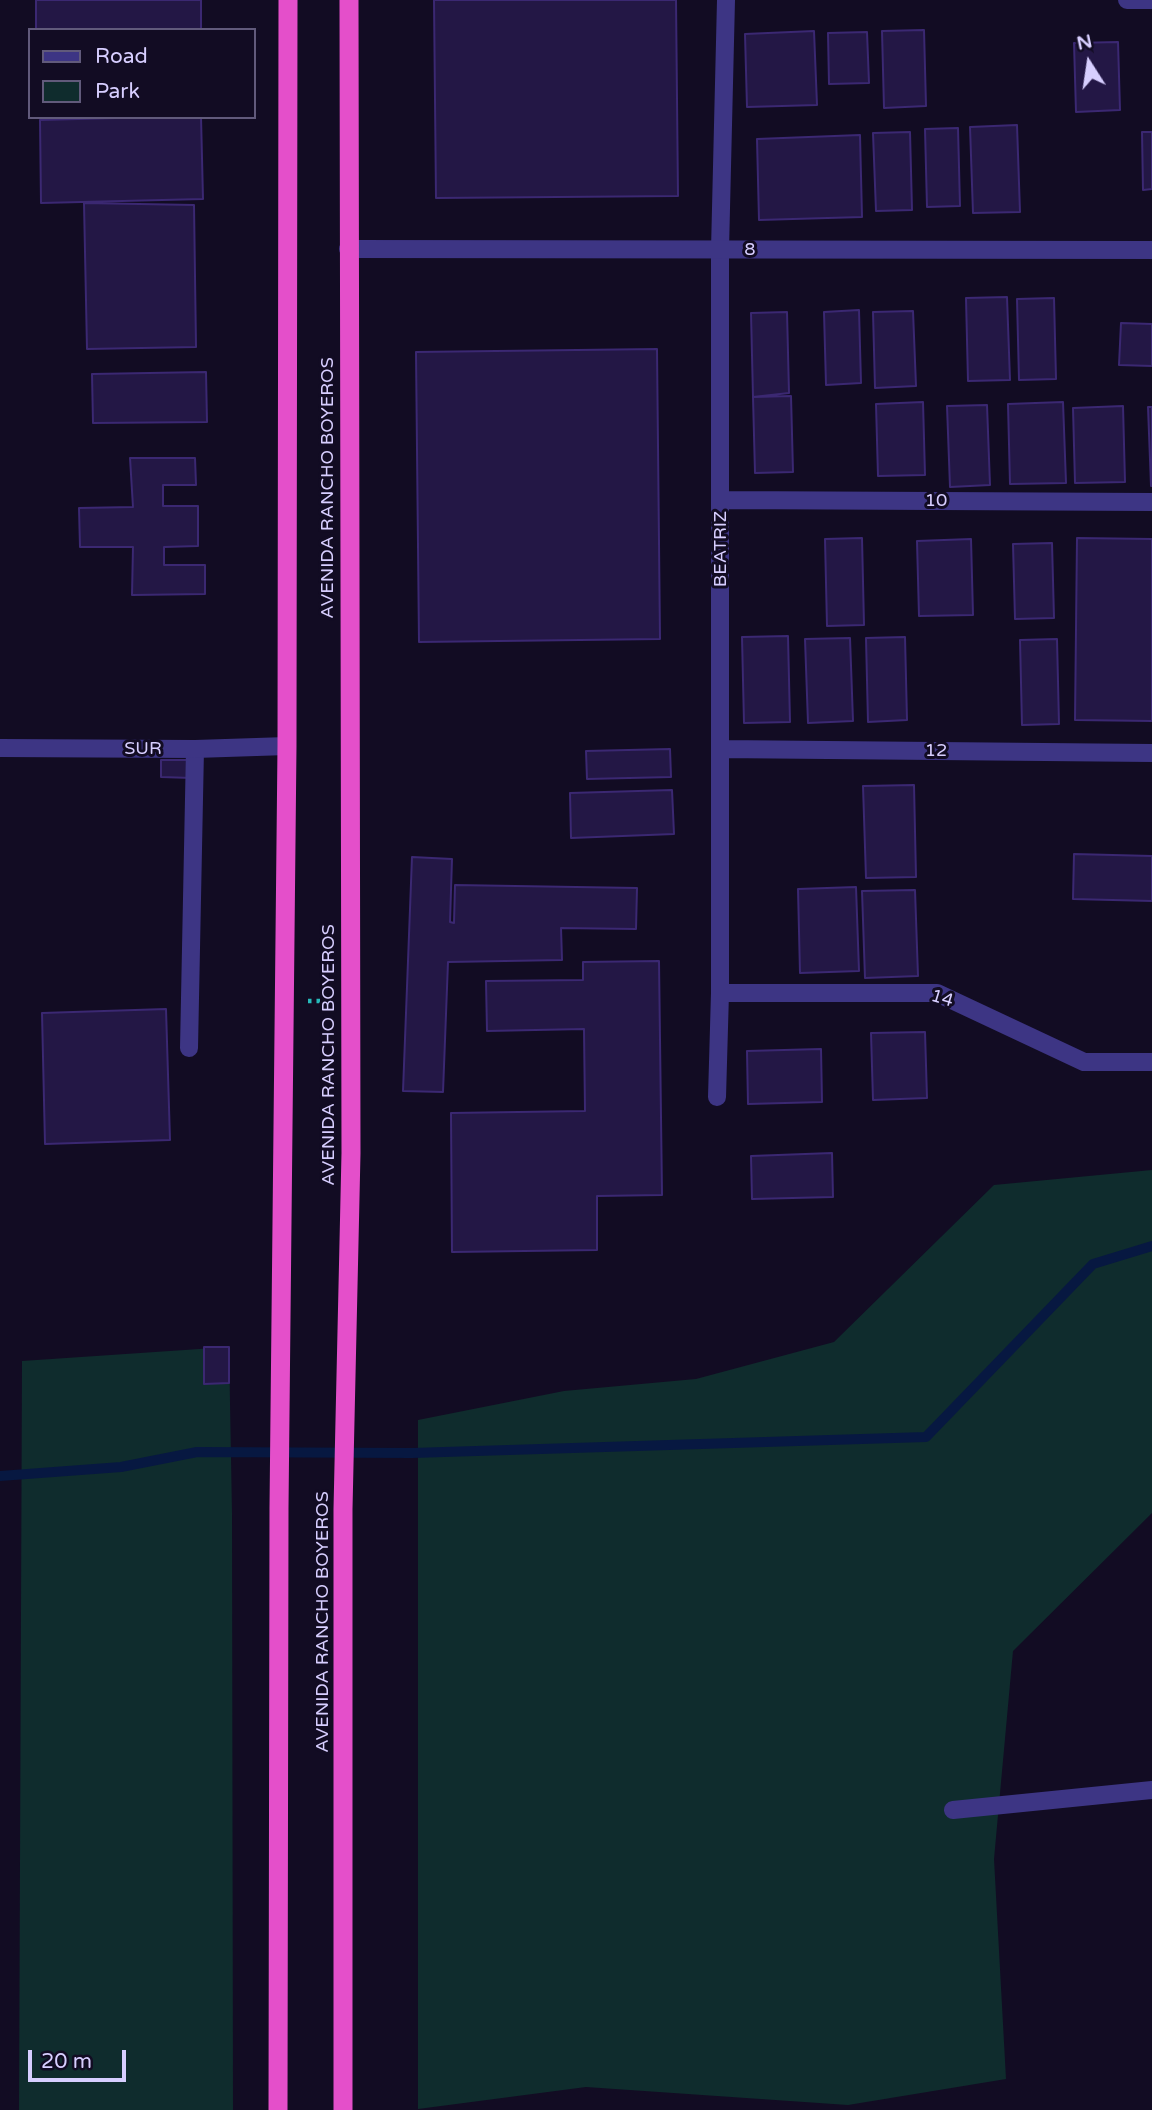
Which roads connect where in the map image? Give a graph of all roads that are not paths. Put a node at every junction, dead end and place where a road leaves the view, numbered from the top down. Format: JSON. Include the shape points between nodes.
{"nodes":[{"id":1,"x":288,"y":0,"type":"edge"},
{"id":2,"x":349,"y":0,"type":"edge"},
{"id":3,"x":726,"y":0,"type":"edge"},
{"id":4,"x":1127,"y":0,"type":"edge"},
{"id":5,"x":1152,"y":0,"type":"edge"},
{"id":6,"x":348,"y":249,"type":"junction"},
{"id":7,"x":720,"y":250,"type":"junction"},
{"id":8,"x":1152,"y":250,"type":"edge"},
{"id":9,"x":721,"y":500,"type":"junction"},
{"id":10,"x":1152,"y":502,"type":"edge"},
{"id":11,"x":287,"y":746,"type":"junction"},
{"id":12,"x":0,"y":748,"type":"edge"},
{"id":13,"x":195,"y":749,"type":"junction"},
{"id":14,"x":720,"y":749,"type":"junction"},
{"id":15,"x":1152,"y":753,"type":"edge"},
{"id":16,"x":720,"y":993,"type":"junction"},
{"id":17,"x":189,"y":1048,"type":"dead end"},
{"id":18,"x":1152,"y":1062,"type":"edge"},
{"id":19,"x":717,"y":1097,"type":"dead end"},
{"id":20,"x":1152,"y":1790,"type":"edge"},
{"id":21,"x":953,"y":1810,"type":"dead end"},
{"id":22,"x":278,"y":2110,"type":"edge"},
{"id":23,"x":343,"y":2110,"type":"edge"}],
"edges":[{"from":1,"to":11,"type":"highway"},
{"from":2,"to":6,"type":"highway","name":"AVENIDA RANCHO BOYEROS"},
{"from":3,"to":7,"type":"street","name":"BEATRIZ"},
{"from":4,"to":5,"type":"street"},
{"from":6,"to":7,"type":"street","name":"8"},
{"from":6,"to":23,"type":"highway","name":"AVENIDA RANCHO BOYEROS","via":[[351,1167],[343,1509]]},
{"from":7,"to":8,"type":"street","name":"8"},
{"from":7,"to":9,"type":"street","name":"BEATRIZ"},
{"from":9,"to":10,"type":"street","name":"10"},
{"from":9,"to":14,"type":"street","name":"BEATRIZ"},
{"from":11,"to":13,"type":"street","name":"SUR"},
{"from":11,"to":22,"type":"highway"},
{"from":12,"to":13,"type":"street","name":"SUR"},
{"from":13,"to":17,"type":"street"},
{"from":14,"to":15,"type":"street","name":"12"},
{"from":14,"to":16,"type":"street","name":"BEATRIZ"},
{"from":16,"to":18,"type":"street","name":"14","via":[[937,993],[1084,1062]]},
{"from":16,"to":19,"type":"street","name":"BEATRIZ"},
{"from":20,"to":21,"type":"street"}]}
